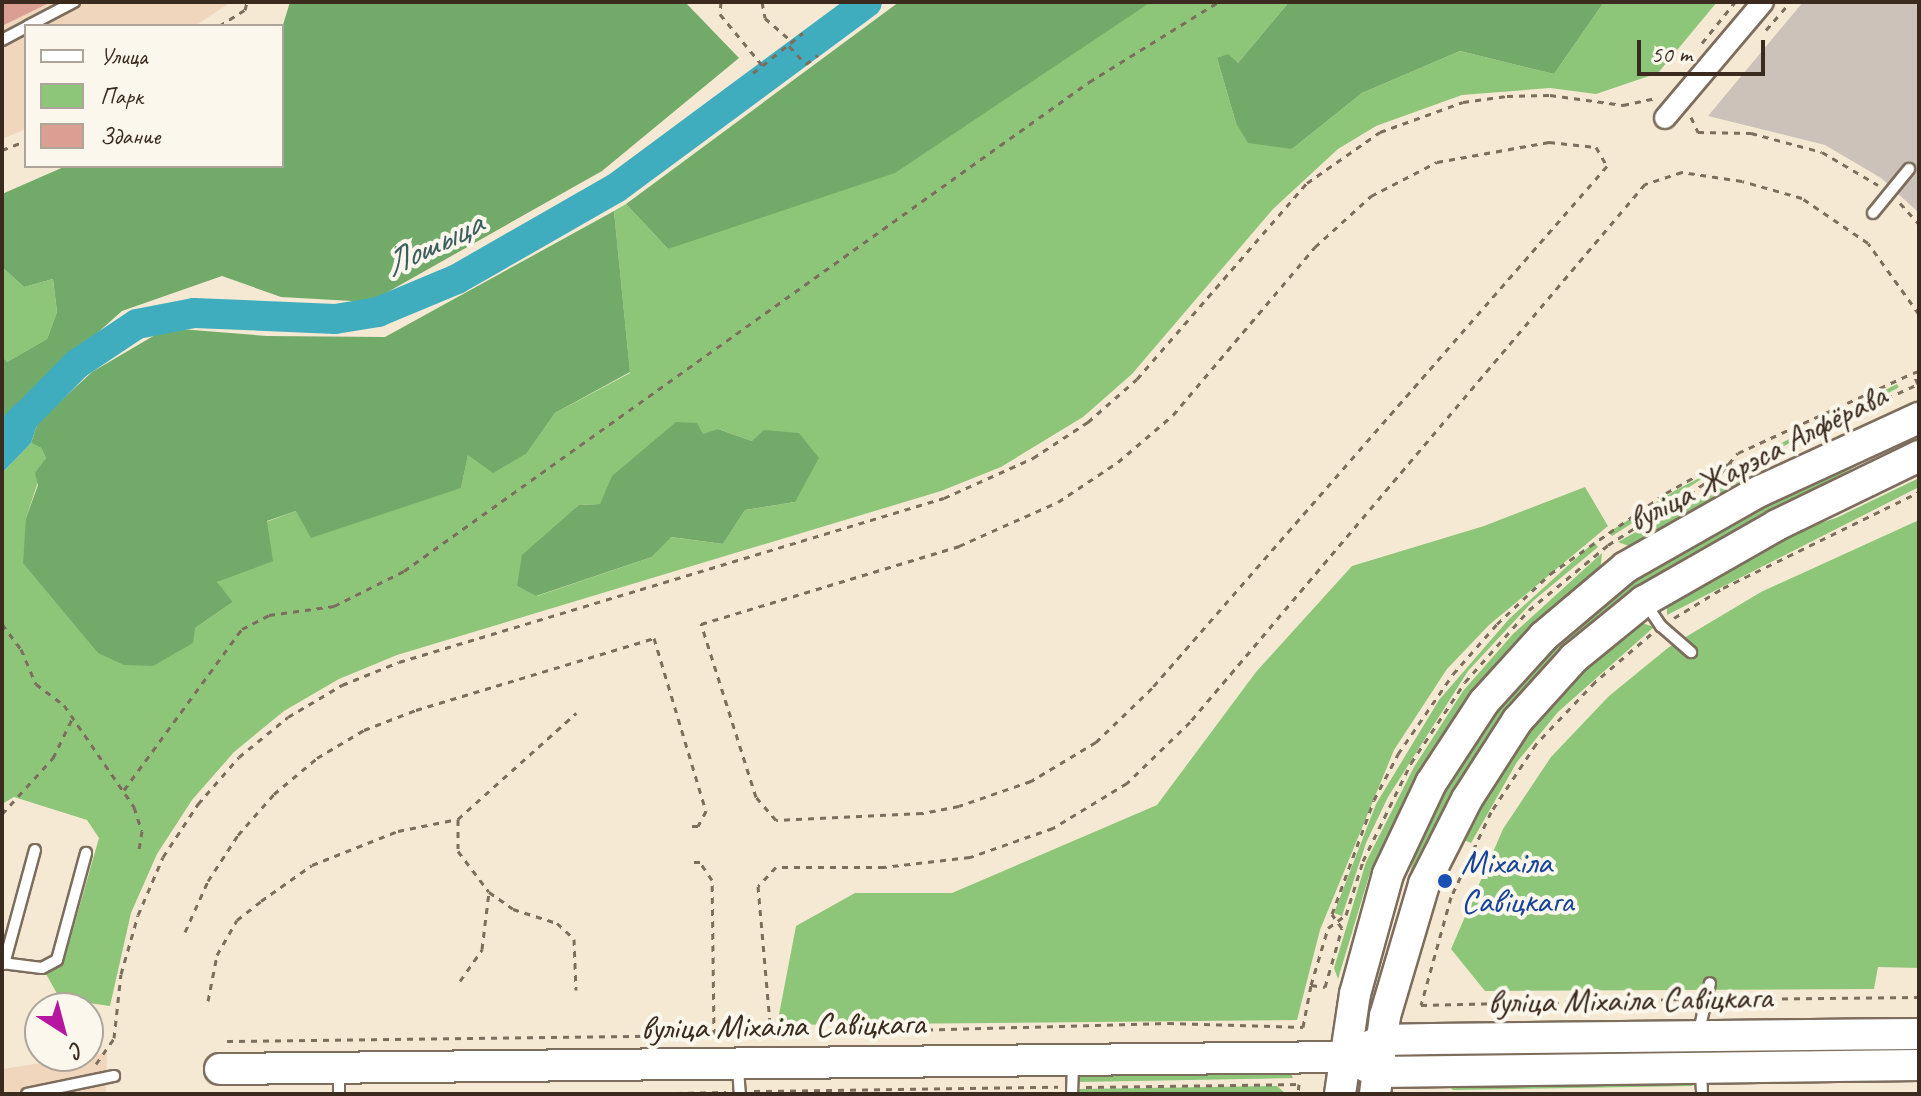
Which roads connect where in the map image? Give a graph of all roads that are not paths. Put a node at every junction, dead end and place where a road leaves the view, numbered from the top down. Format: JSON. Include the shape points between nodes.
{"nodes":[{"id":1,"x":74,"y":2,"type":"edge"},
{"id":2,"x":1763,"y":2,"type":"edge"},
{"id":3,"x":33,"y":24,"type":"edge"},
{"id":4,"x":24,"y":29,"type":"edge"},
{"id":5,"x":2,"y":40,"type":"edge"},
{"id":6,"x":1665,"y":118,"type":"dead end"},
{"id":7,"x":1909,"y":169,"type":"dead end"},
{"id":8,"x":1873,"y":213,"type":"dead end"},
{"id":9,"x":1919,"y":418,"type":"edge"},
{"id":10,"x":1919,"y":456,"type":"edge"},
{"id":11,"x":1644,"y":601,"type":"junction"},
{"id":12,"x":1691,"y":652,"type":"dead end"},
{"id":13,"x":35,"y":850,"type":"dead end"},
{"id":14,"x":86,"y":853,"type":"dead end"},
{"id":15,"x":3,"y":964,"type":"edge"},
{"id":16,"x":1710,"y":983,"type":"dead end"},
{"id":17,"x":1919,"y":1034,"type":"edge"},
{"id":18,"x":1698,"y":1037,"type":"junction"},
{"id":19,"x":1382,"y":1040,"type":"junction"},
{"id":20,"x":224,"y":1055,"type":"road end"},
{"id":21,"x":1346,"y":1057,"type":"junction"},
{"id":22,"x":1919,"y":1065,"type":"edge"},
{"id":23,"x":114,"y":1076,"type":"dead end"},
{"id":24,"x":1073,"y":1080,"type":"edge"},
{"id":25,"x":1701,"y":1080,"type":"edge"},
{"id":26,"x":339,"y":1081,"type":"edge"},
{"id":27,"x":739,"y":1083,"type":"edge"},
{"id":28,"x":1376,"y":1083,"type":"edge"},
{"id":29,"x":27,"y":1094,"type":"edge"},
{"id":30,"x":1340,"y":1094,"type":"edge"}],
"edges":[{"from":1,"to":3,"type":"lane"},
{"from":2,"to":6,"type":"street"},
{"from":4,"to":5,"type":"lane"},
{"from":7,"to":8,"type":"lane"},
{"from":9,"to":21,"type":"street","name":"вуліца Жарэса Алфёрава","via":[[1760,491],[1626,567],[1544,636],[1494,691],[1431,783],[1388,874],[1367,942]]},
{"from":10,"to":11,"type":"street","name":"вуліца Жарэса Алфёрава","via":[[1777,525]]},
{"from":11,"to":12,"type":"lane","via":[[1661,626]]},
{"from":11,"to":19,"type":"street","name":"вуліца Жарэса Алфёрава","via":[[1574,658],[1517,721],[1467,799],[1424,884],[1401,951]]},
{"from":13,"to":15,"type":"lane"},
{"from":14,"to":15,"type":"lane","via":[[57,960],[42,968]]},
{"from":16,"to":18,"type":"lane"},
{"from":17,"to":18,"type":"street","name":"вуліца Міхаіла Савіцкага"},
{"from":18,"to":19,"type":"street","name":"вуліца Міхаіла Савіцкага"},
{"from":19,"to":21,"type":"street","name":"вуліца Міхаіла Савіцкага"},
{"from":19,"to":28,"type":"street","name":"вуліца Жарэса Алфёрава"},
{"from":20,"to":26,"type":"street","name":"вуліца Міхаіла Савіцкага"},
{"from":21,"to":24,"type":"street","name":"вуліца Міхаіла Савіцкага"},
{"from":21,"to":28,"type":"street","name":"вуліца Міхаіла Савіцкага"},
{"from":21,"to":30,"type":"street","name":"вуліца Жарэса Алфёрава"},
{"from":22,"to":25,"type":"street","name":"вуліца Міхаіла Савіцкага"},
{"from":23,"to":29,"type":"lane"},
{"from":24,"to":27,"type":"street","name":"вуліца Міхаіла Савіцкага"},
{"from":25,"to":28,"type":"street","name":"вуліца Міхаіла Савіцкага"},
{"from":26,"to":27,"type":"street","name":"вуліца Міхаіла Савіцкага"}]}
